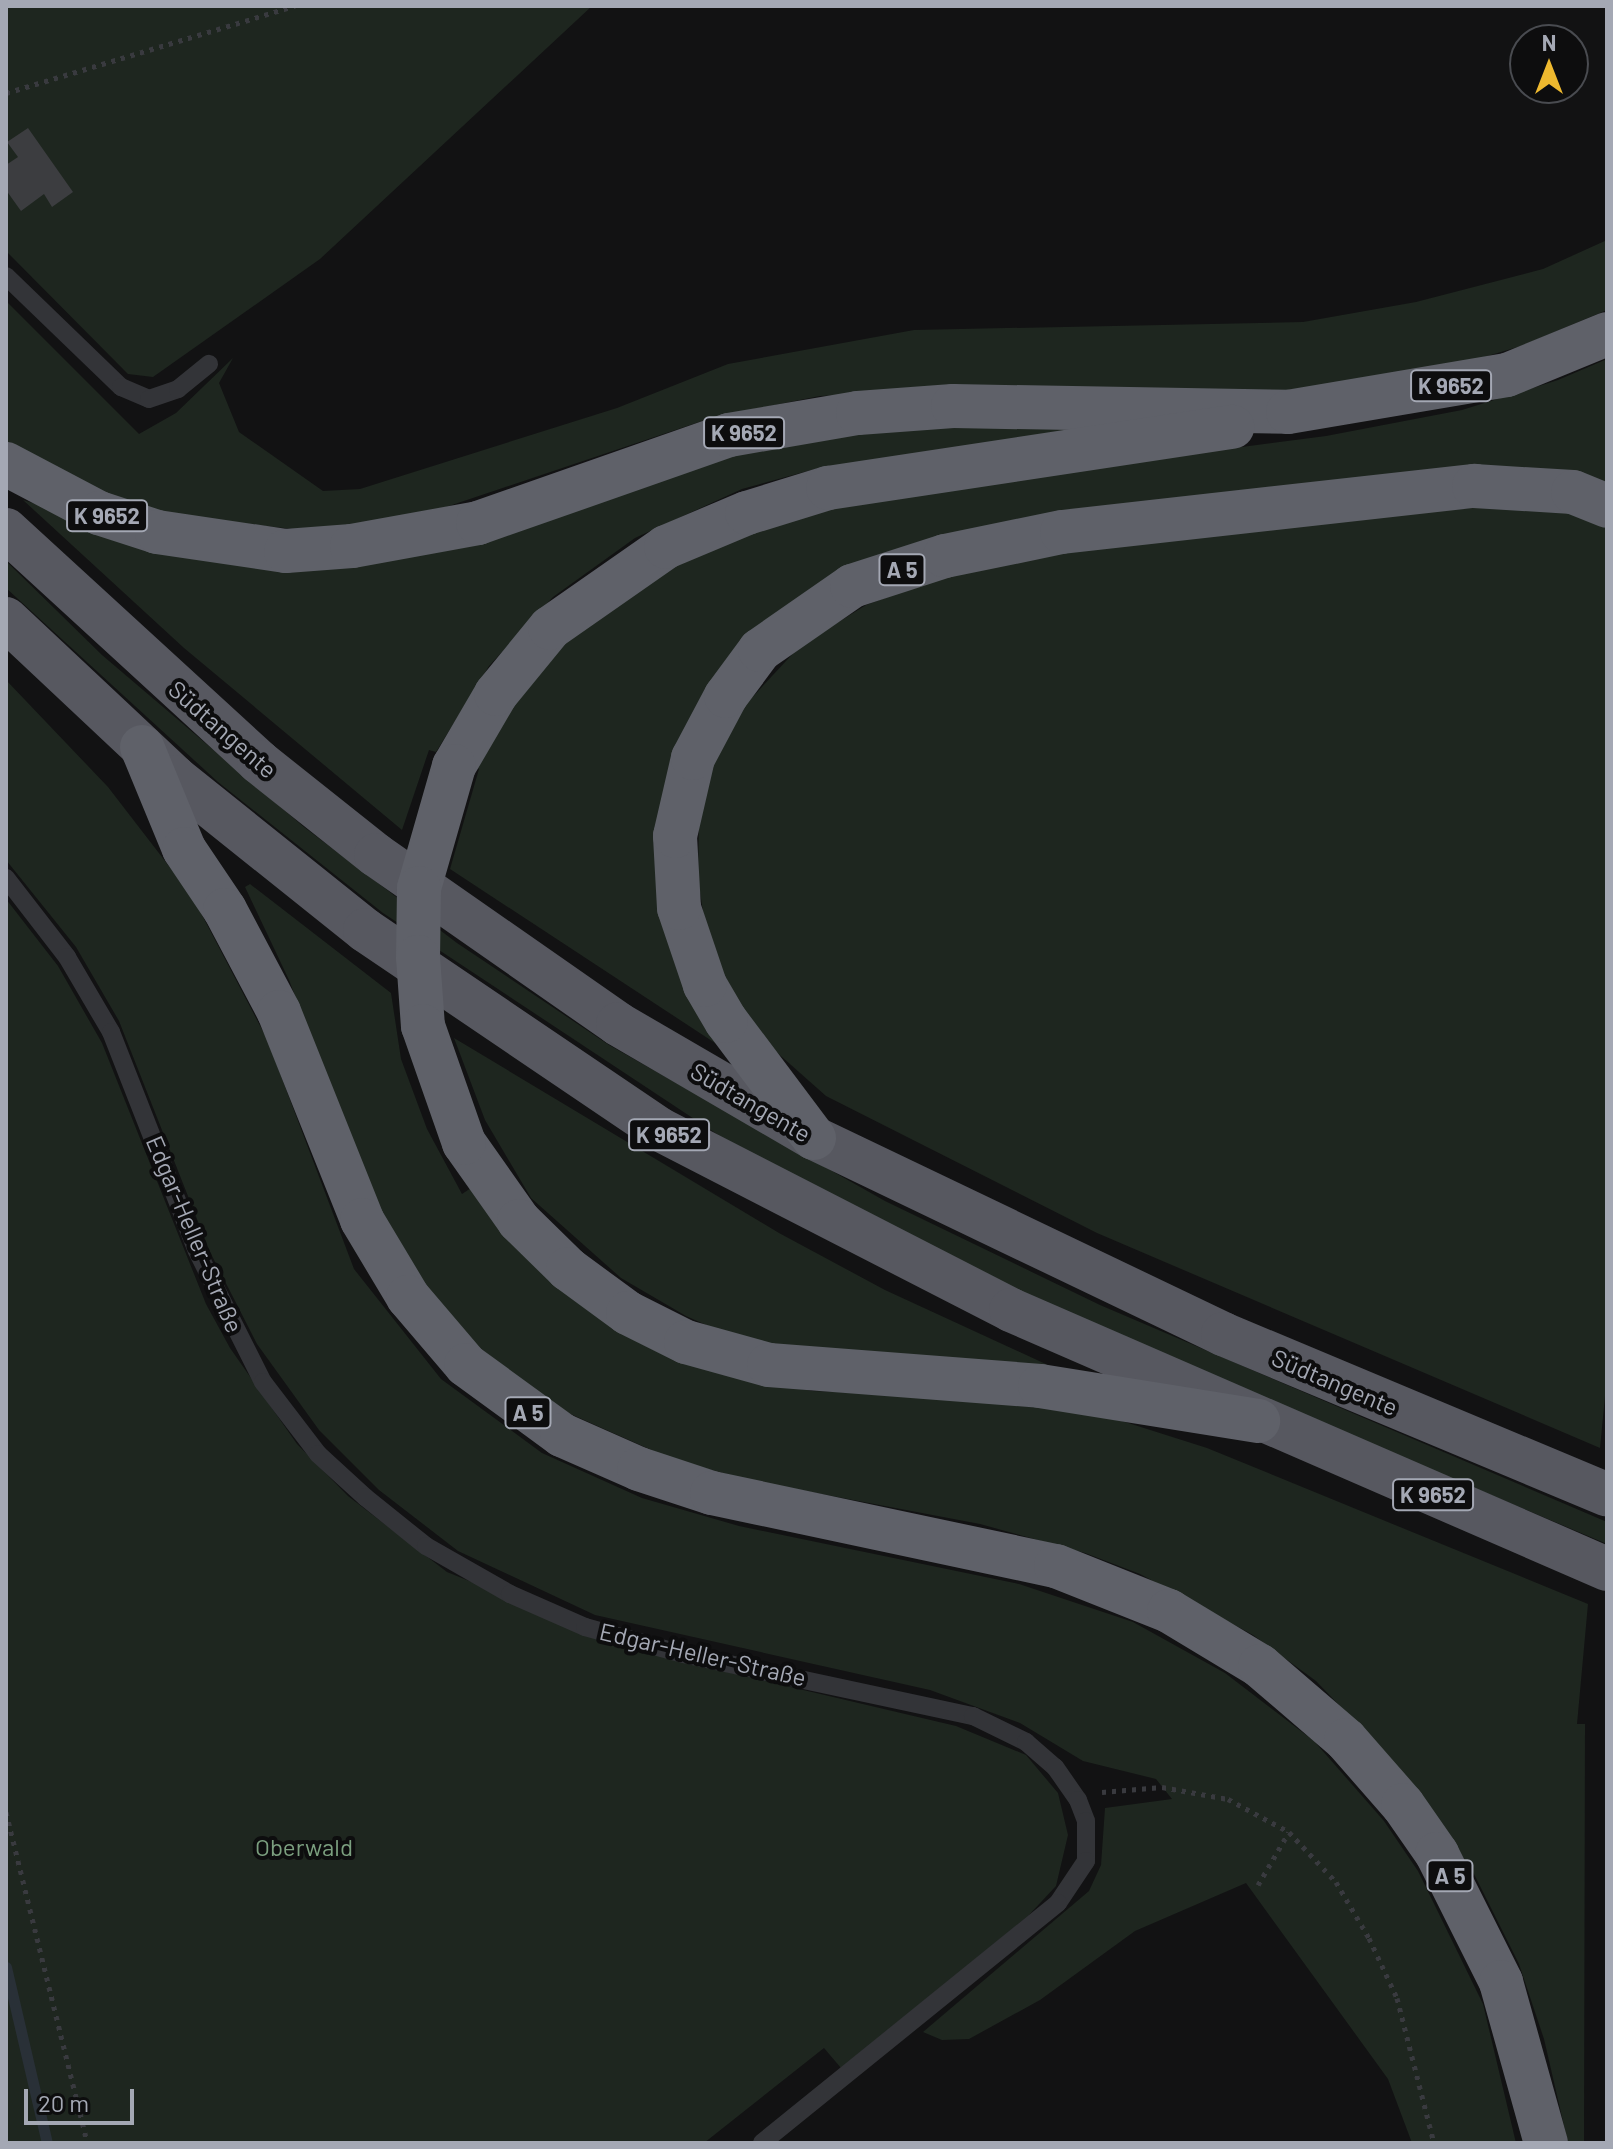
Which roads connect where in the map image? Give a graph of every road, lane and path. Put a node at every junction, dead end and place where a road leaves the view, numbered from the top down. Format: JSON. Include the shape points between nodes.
{"nodes":[{"id":1,"x":295,"y":6,"type":"edge"},
{"id":2,"x":6,"y":93,"type":"edge"},
{"id":3,"x":6,"y":276,"type":"edge"},
{"id":4,"x":1607,"y":334,"type":"edge"},
{"id":5,"x":209,"y":364,"type":"dead end"},
{"id":6,"x":1288,"y":412,"type":"junction"},
{"id":7,"x":6,"y":464,"type":"edge"},
{"id":8,"x":1607,"y":506,"type":"edge"},
{"id":9,"x":6,"y":530,"type":"edge"},
{"id":10,"x":6,"y":619,"type":"edge"},
{"id":11,"x":142,"y":747,"type":"junction"},
{"id":12,"x":6,"y":878,"type":"edge"},
{"id":13,"x":814,"y":1138,"type":"junction"},
{"id":14,"x":1258,"y":1421,"type":"junction"},
{"id":15,"x":1607,"y":1495,"type":"edge"},
{"id":16,"x":1607,"y":1569,"type":"edge"},
{"id":17,"x":1078,"y":1800,"type":"junction"},
{"id":18,"x":6,"y":1812,"type":"edge"},
{"id":19,"x":1289,"y":1832,"type":"junction"},
{"id":20,"x":1258,"y":1885,"type":"dead end"},
{"id":21,"x":87,"y":2143,"type":"edge"},
{"id":22,"x":762,"y":2143,"type":"edge"},
{"id":23,"x":1434,"y":2143,"type":"edge"},
{"id":24,"x":1546,"y":2143,"type":"edge"}],
"edges":[{"from":1,"to":2,"type":"path"},
{"from":3,"to":5,"type":"lane","via":[[121,387],[149,399],[178,389]]},
{"from":4,"to":6,"type":"highway","number":"K 9652","via":[[1507,375],[1355,405]]},
{"from":6,"to":7,"type":"highway","number":"K 9652","via":[[953,406],[858,413],[729,435],[478,523],[352,546],[286,551],[157,532],[99,513]]},
{"from":6,"to":14,"type":"highway","number":"K 9652","bridge":true,"via":[[1201,436],[955,466],[828,488],[747,513],[666,547],[550,628],[496,694],[454,766],[419,888],[423,1026],[464,1143],[519,1221],[568,1269],[628,1313],[686,1342],[769,1365],[1040,1386]]},
{"from":8,"to":13,"type":"highway","number":"A 5","via":[[1573,492],[1474,486],[1062,532],[945,556],[852,586],[760,650],[726,696],[693,758],[675,836],[679,908],[705,985],[726,1021]]},
{"from":9,"to":13,"type":"highway","name":"Südtangente","number":"K 9652","via":[[259,762],[376,855],[618,1024]]},
{"from":10,"to":11,"type":"highway","number":"K 9652"},
{"from":11,"to":14,"type":"highway","number":"K 9652","via":[[365,930],[659,1129],[1011,1310]]},
{"from":11,"to":24,"type":"highway","number":"A 5","via":[[184,849],[233,924],[279,1012],[344,1183],[369,1233],[408,1297],[466,1365],[562,1435],[627,1465],[712,1493],[1056,1566],[1169,1611],[1260,1666],[1346,1740],[1437,1854],[1501,1982]]},
{"from":12,"to":17,"type":"lane","name":"Edgar-Heller-Straße","via":[[67,957],[111,1032],[197,1251],[257,1371],[318,1454],[365,1497],[426,1546],[510,1594],[585,1627],[683,1654],[973,1716],[1026,1742],[1055,1767]]},
{"from":13,"to":15,"type":"highway","name":"Südtangente","number":"K 9652","via":[[1223,1334]]},
{"from":14,"to":16,"type":"highway","number":"K 9652"},
{"from":17,"to":19,"type":"path","via":[[1107,1790],[1162,1787],[1228,1799]]},
{"from":17,"to":22,"type":"lane","name":"Edgar-Heller-Straße","via":[[1086,1821],[1086,1861],[1058,1903]]},
{"from":18,"to":21,"type":"path"},
{"from":19,"to":20,"type":"path"},
{"from":19,"to":23,"type":"path","via":[[1336,1882],[1375,1950],[1397,1998]]}]}
